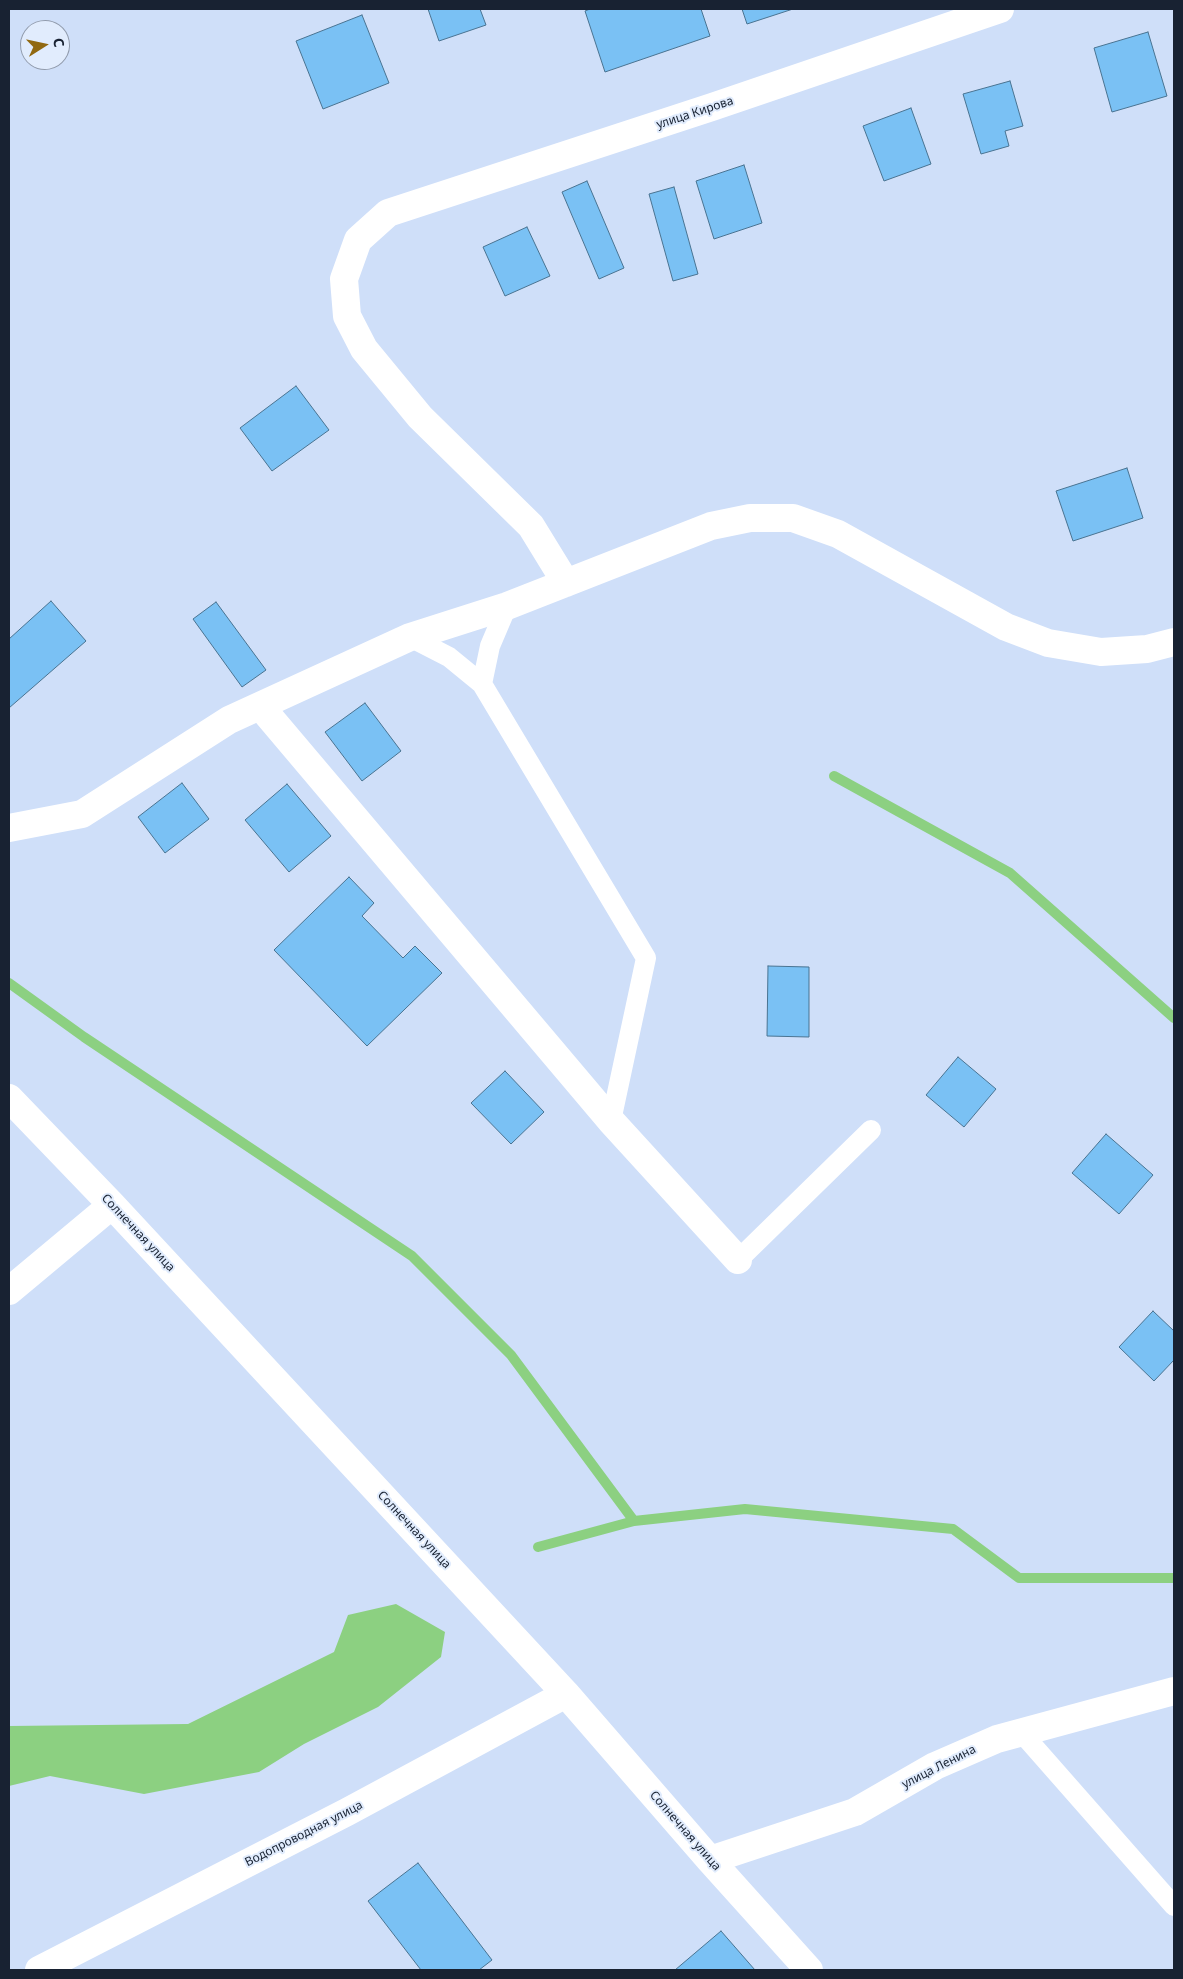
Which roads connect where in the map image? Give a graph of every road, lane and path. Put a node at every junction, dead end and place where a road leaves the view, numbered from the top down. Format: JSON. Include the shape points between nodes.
{"nodes":[{"id":1,"x":1000,"y":9,"type":"edge"},
{"id":2,"x":566,"y":583,"type":"junction"},
{"id":3,"x":507,"y":606,"type":"junction"},
{"id":4,"x":410,"y":637,"type":"junction"},
{"id":5,"x":1174,"y":642,"type":"edge"},
{"id":6,"x":482,"y":684,"type":"junction"},
{"id":7,"x":261,"y":707,"type":"junction"},
{"id":8,"x":9,"y":828,"type":"edge"},
{"id":9,"x":9,"y":1098,"type":"edge"},
{"id":10,"x":611,"y":1121,"type":"junction"},
{"id":11,"x":871,"y":1130,"type":"dead end"},
{"id":12,"x":112,"y":1205,"type":"junction"},
{"id":13,"x":738,"y":1260,"type":"joint"},
{"id":14,"x":9,"y":1291,"type":"edge"},
{"id":15,"x":1174,"y":1691,"type":"edge"},
{"id":16,"x":566,"y":1694,"type":"junction"},
{"id":17,"x":1021,"y":1732,"type":"junction"},
{"id":18,"x":710,"y":1860,"type":"junction"},
{"id":19,"x":1174,"y":1906,"type":"edge"},
{"id":20,"x":39,"y":1970,"type":"edge"},
{"id":21,"x":809,"y":1970,"type":"edge"}],
"edges":[{"from":1,"to":2,"type":"street","name":"улица Кирова","via":[[388,213],[358,240],[344,279],[347,316],[364,349],[420,417],[531,526]]},
{"from":2,"to":3,"type":"street"},
{"from":2,"to":5,"type":"street","via":[[711,526],[750,518],[793,518],[838,534],[1006,627],[1048,643],[1101,652],[1147,649]]},
{"from":3,"to":4,"type":"street"},
{"from":3,"to":6,"type":"lane","via":[[490,646]]},
{"from":4,"to":6,"type":"lane","via":[[449,657]]},
{"from":4,"to":7,"type":"street"},
{"from":6,"to":10,"type":"lane","via":[[646,958]]},
{"from":7,"to":8,"type":"street","via":[[229,720],[82,814]]},
{"from":7,"to":10,"type":"street"},
{"from":9,"to":12,"type":"street","name":"Солнечная улица"},
{"from":10,"to":13,"type":"street"},
{"from":11,"to":13,"type":"lane"},
{"from":12,"to":14,"type":"street"},
{"from":12,"to":16,"type":"street","name":"Солнечная улица"},
{"from":15,"to":17,"type":"street","name":"улица Ленина"},
{"from":16,"to":18,"type":"street","name":"Солнечная улица"},
{"from":16,"to":20,"type":"street","name":"Водопроводная улица","via":[[347,1812]]},
{"from":17,"to":18,"type":"street","name":"улица Ленина","via":[[936,1766],[855,1812]]},
{"from":17,"to":19,"type":"lane"},
{"from":18,"to":21,"type":"street","name":"Солнечная улица"}]}
